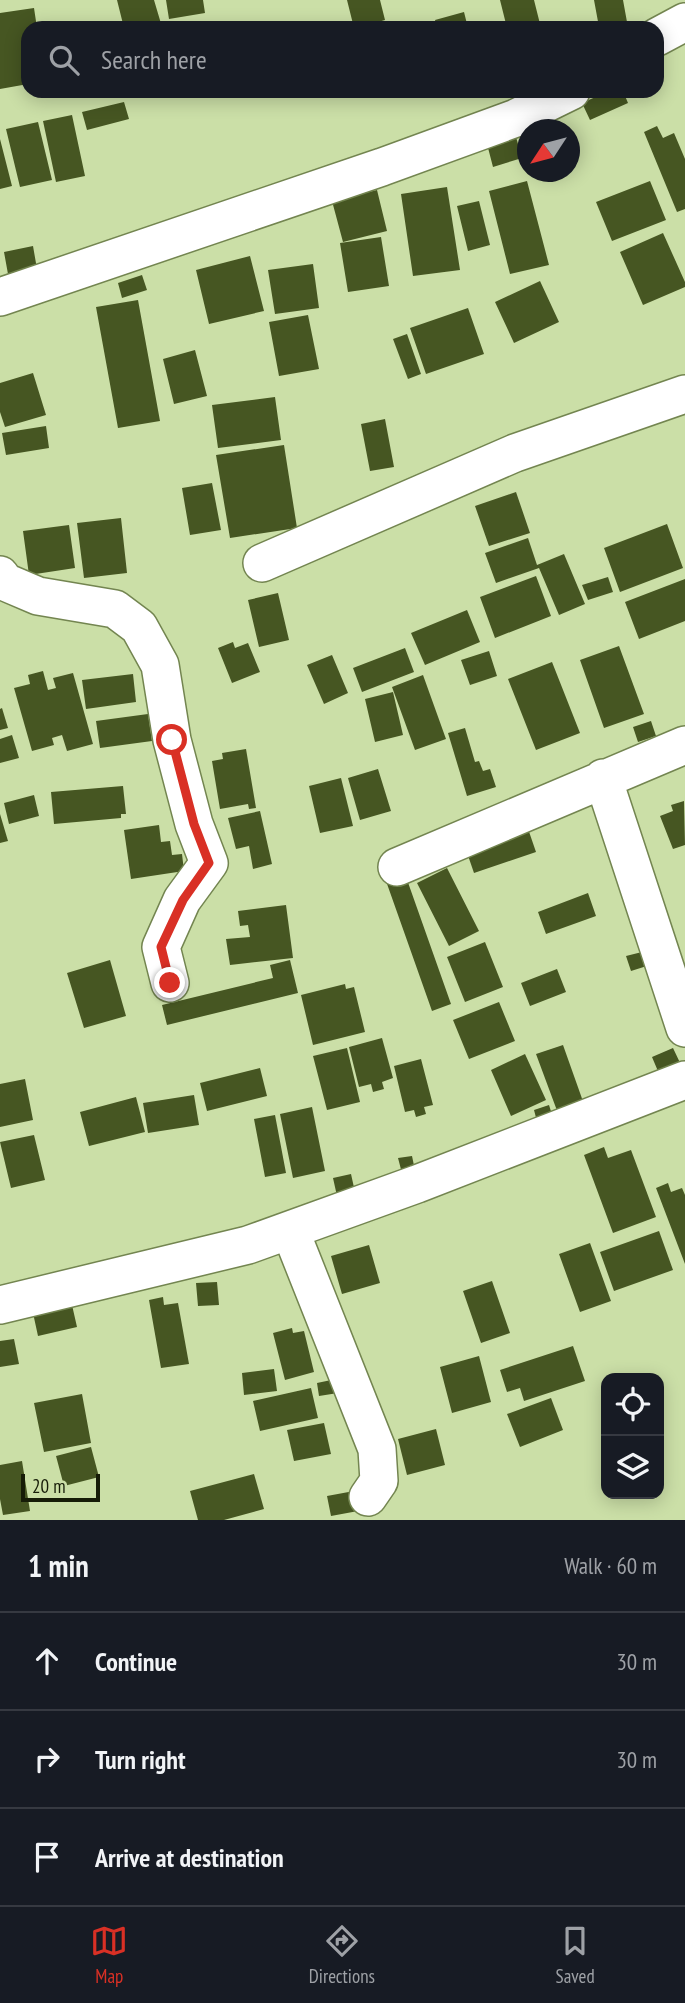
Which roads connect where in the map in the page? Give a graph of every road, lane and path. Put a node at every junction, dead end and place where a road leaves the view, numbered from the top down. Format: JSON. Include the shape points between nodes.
{"nodes":[{"id":1,"x":685,"y":22,"type":"edge"},
{"id":2,"x":664,"y":33,"type":"edge"},
{"id":3,"x":557,"y":98,"type":"edge"},
{"id":4,"x":0,"y":297,"type":"edge"},
{"id":5,"x":685,"y":394,"type":"edge"},
{"id":6,"x":262,"y":562,"type":"dead end"},
{"id":7,"x":0,"y":575,"type":"edge"},
{"id":8,"x":685,"y":745,"type":"edge"},
{"id":9,"x":603,"y":778,"type":"junction"},
{"id":10,"x":397,"y":867,"type":"dead end"},
{"id":11,"x":170,"y":983,"type":"dead end"},
{"id":12,"x":685,"y":1028,"type":"edge"},
{"id":13,"x":685,"y":1080,"type":"edge"},
{"id":14,"x":290,"y":1230,"type":"junction"},
{"id":15,"x":0,"y":1305,"type":"edge"},
{"id":16,"x":368,"y":1497,"type":"dead end"}],
"edges":[{"from":1,"to":2,"type":"street"},
{"from":3,"to":4,"type":"street","via":[[516,118],[382,167]]},
{"from":5,"to":6,"type":"street","via":[[515,453]]},
{"from":7,"to":11,"type":"street","via":[[5,582],[38,596],[115,609],[139,627],[160,665],[172,740],[209,863],[183,900],[161,947]]},
{"from":8,"to":9,"type":"street"},
{"from":9,"to":10,"type":"street"},
{"from":9,"to":12,"type":"street"},
{"from":13,"to":14,"type":"street"},
{"from":14,"to":15,"type":"street","via":[[248,1245]]},
{"from":14,"to":16,"type":"street","via":[[377,1449],[379,1481]]}]}
